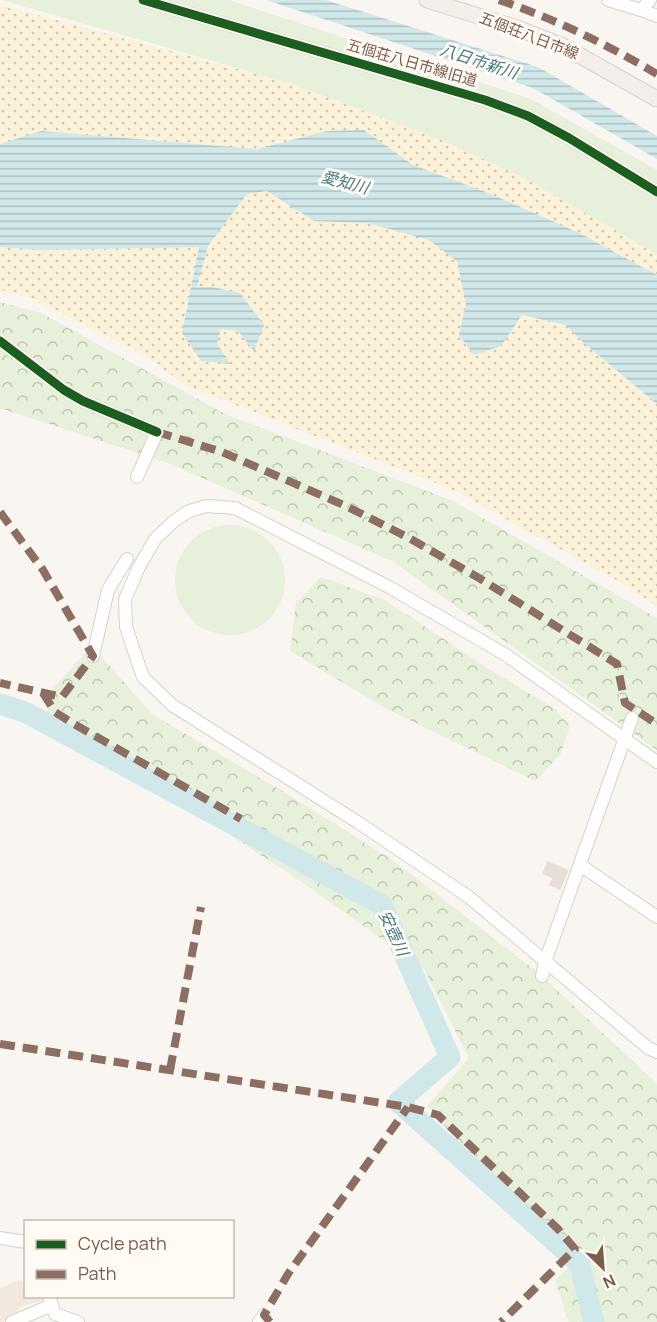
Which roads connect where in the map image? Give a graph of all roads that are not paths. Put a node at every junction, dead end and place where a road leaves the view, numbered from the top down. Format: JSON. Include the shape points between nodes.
{"nodes":[{"id":1,"x":145,"y":0,"type":"edge"},
{"id":2,"x":427,"y":0,"type":"edge"},
{"id":3,"x":608,"y":0,"type":"edge"},
{"id":4,"x":650,"y":0,"type":"edge"},
{"id":5,"x":641,"y":10,"type":"junction"},
{"id":6,"x":657,"y":16,"type":"edge"},
{"id":7,"x":657,"y":99,"type":"edge"},
{"id":8,"x":657,"y":192,"type":"edge"},
{"id":9,"x":0,"y":341,"type":"edge"},
{"id":10,"x":137,"y":477,"type":"dead end"},
{"id":11,"x":127,"y":559,"type":"dead end"},
{"id":12,"x":93,"y":656,"type":"dead end"},
{"id":13,"x":632,"y":718,"type":"dead end"},
{"id":14,"x":626,"y":739,"type":"junction"},
{"id":15,"x":657,"y":762,"type":"edge"},
{"id":16,"x":580,"y":865,"type":"junction"},
{"id":17,"x":657,"y":917,"type":"edge"},
{"id":18,"x":545,"y":962,"type":"junction"},
{"id":19,"x":542,"y":976,"type":"dead end"},
{"id":20,"x":657,"y":1052,"type":"edge"},
{"id":21,"x":0,"y":1238,"type":"edge"},
{"id":22,"x":24,"y":1242,"type":"edge"},
{"id":23,"x":53,"y":1309,"type":"edge"},
{"id":24,"x":12,"y":1322,"type":"edge"},
{"id":25,"x":78,"y":1322,"type":"edge"}],
"edges":[{"from":1,"to":8,"type":"street","name":"五個荘八日市線旧道","via":[[528,116]]},
{"from":2,"to":7,"type":"main road","name":"五個荘八日市線","via":[[563,46]]},
{"from":3,"to":5,"type":"street"},
{"from":4,"to":5,"type":"street"},
{"from":5,"to":6,"type":"street"},
{"from":9,"to":10,"type":"street","via":[[64,390],[157,432]]},
{"from":11,"to":12,"type":"street","via":[[108,590]]},
{"from":13,"to":14,"type":"street"},
{"from":14,"to":15,"type":"street"},
{"from":14,"to":16,"type":"street"},
{"from":14,"to":18,"type":"street","via":[[506,655],[389,587],[235,508],[207,506],[174,521],[155,539],[125,599],[126,627],[143,677],[172,705],[469,897]]},
{"from":16,"to":17,"type":"street"},
{"from":16,"to":18,"type":"street"},
{"from":18,"to":19,"type":"street"},
{"from":18,"to":20,"type":"street"},
{"from":21,"to":22,"type":"street"},
{"from":23,"to":24,"type":"street"},
{"from":23,"to":25,"type":"street"}]}
